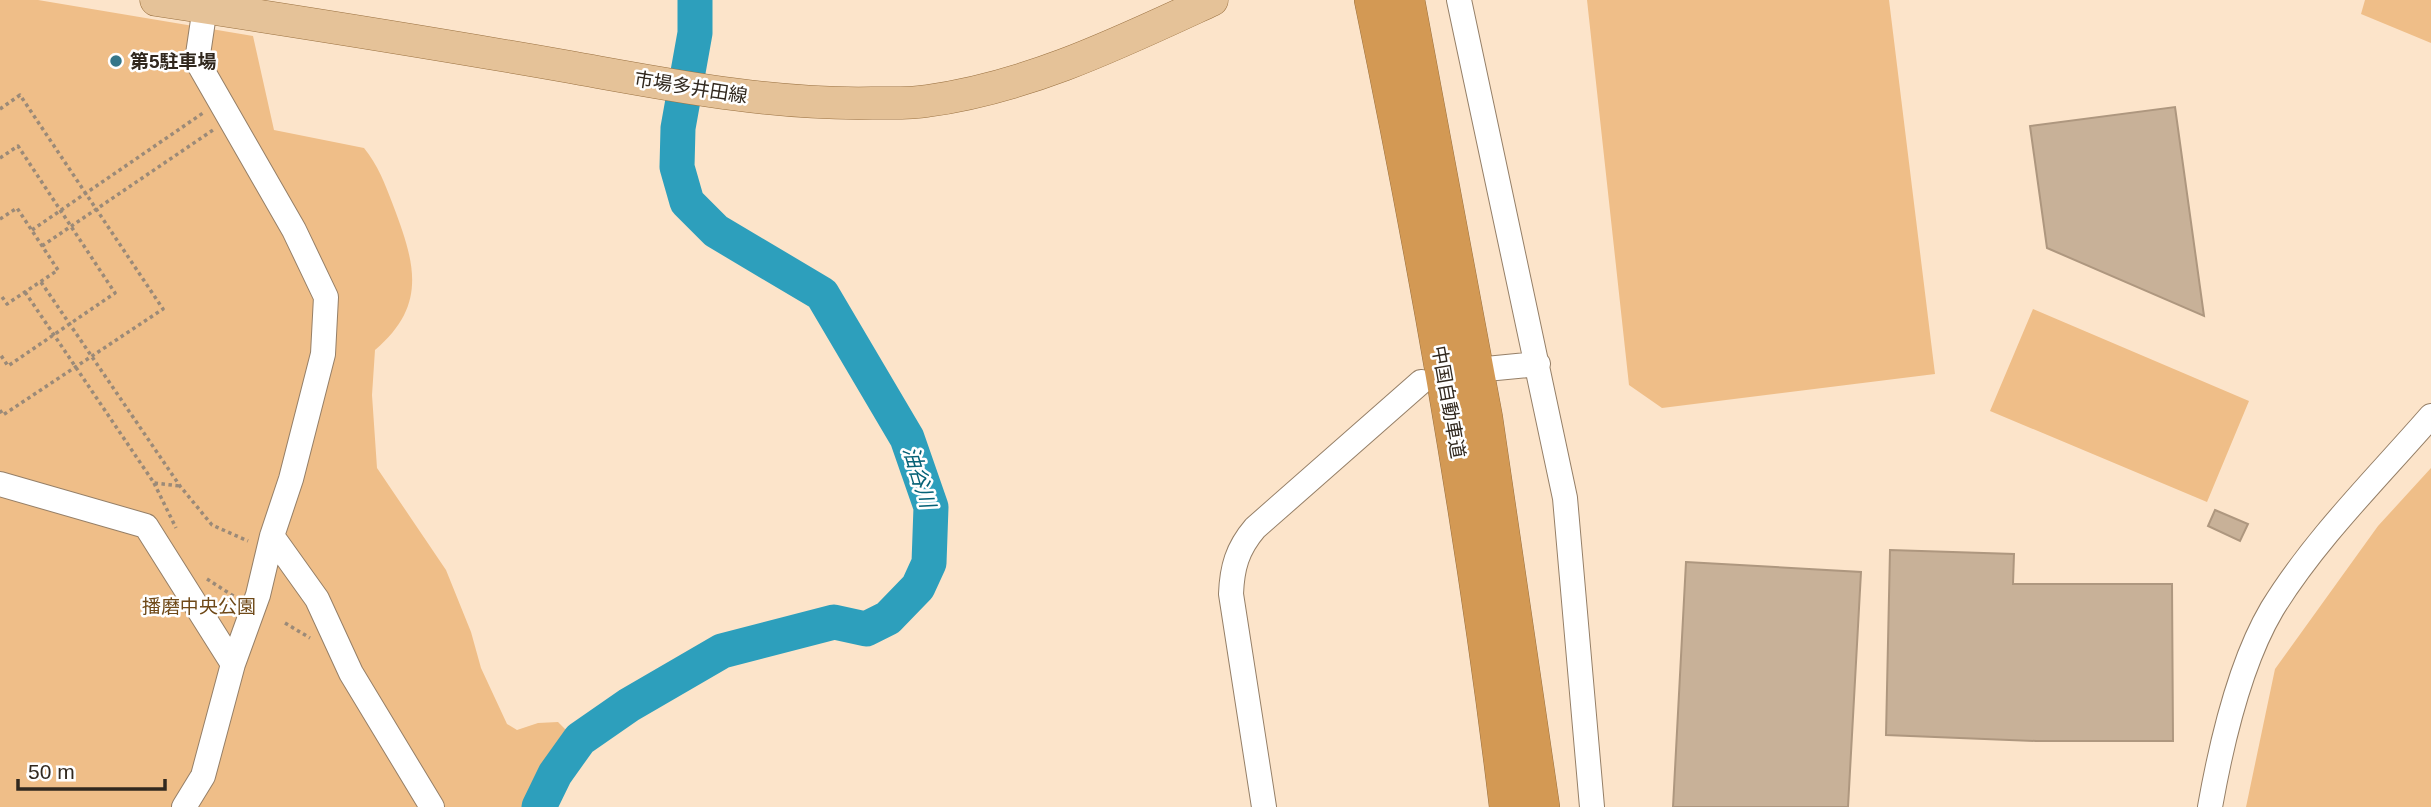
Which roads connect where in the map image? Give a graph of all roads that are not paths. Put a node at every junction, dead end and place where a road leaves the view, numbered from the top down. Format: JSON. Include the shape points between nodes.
{"nodes":[{"id":1,"x":1212,"y":0,"type":"edge"},
{"id":2,"x":1373,"y":0,"type":"edge"},
{"id":3,"x":1406,"y":0,"type":"edge"},
{"id":4,"x":1459,"y":0,"type":"edge"},
{"id":5,"x":182,"y":3,"type":"edge"},
{"id":6,"x":1538,"y":364,"type":"junction"},
{"id":7,"x":1486,"y":369,"type":"dead end"},
{"id":8,"x":1421,"y":382,"type":"dead end"},
{"id":9,"x":2431,"y":416,"type":"edge"},
{"id":10,"x":0,"y":484,"type":"edge"},
{"id":11,"x":271,"y":544,"type":"junction"},
{"id":12,"x":233,"y":664,"type":"junction"},
{"id":13,"x":184,"y":807,"type":"edge"},
{"id":14,"x":432,"y":807,"type":"edge"},
{"id":15,"x":1264,"y":807,"type":"edge"},
{"id":16,"x":1508,"y":807,"type":"edge"},
{"id":17,"x":1541,"y":807,"type":"edge"},
{"id":18,"x":1592,"y":807,"type":"edge"},
{"id":19,"x":2210,"y":807,"type":"edge"}],
"edges":[{"from":1,"to":5,"type":"main road","name":"市場多井田線","via":[[1048,73],[987,91],[923,102],[856,103],[788,102],[710,92]]},
{"from":2,"to":16,"type":"highway","name":"中国自動車道","via":[[1453,420]]},
{"from":3,"to":17,"type":"highway","name":"中国自動車道","via":[[1484,418]]},
{"from":4,"to":6,"type":"street"},
{"from":5,"to":11,"type":"street","via":[[197,61],[294,230],[326,297],[323,354]]},
{"from":6,"to":7,"type":"street"},
{"from":6,"to":18,"type":"street","via":[[1565,498]]},
{"from":8,"to":15,"type":"street","via":[[1255,528],[1232,567],[1240,667]]},
{"from":9,"to":19,"type":"street","via":[[2302,565],[2271,612],[2242,679]]},
{"from":10,"to":12,"type":"street","via":[[146,526]]},
{"from":11,"to":12,"type":"street"},
{"from":11,"to":14,"type":"street","via":[[317,599],[351,673]]},
{"from":12,"to":13,"type":"street","via":[[203,776]]}]}
